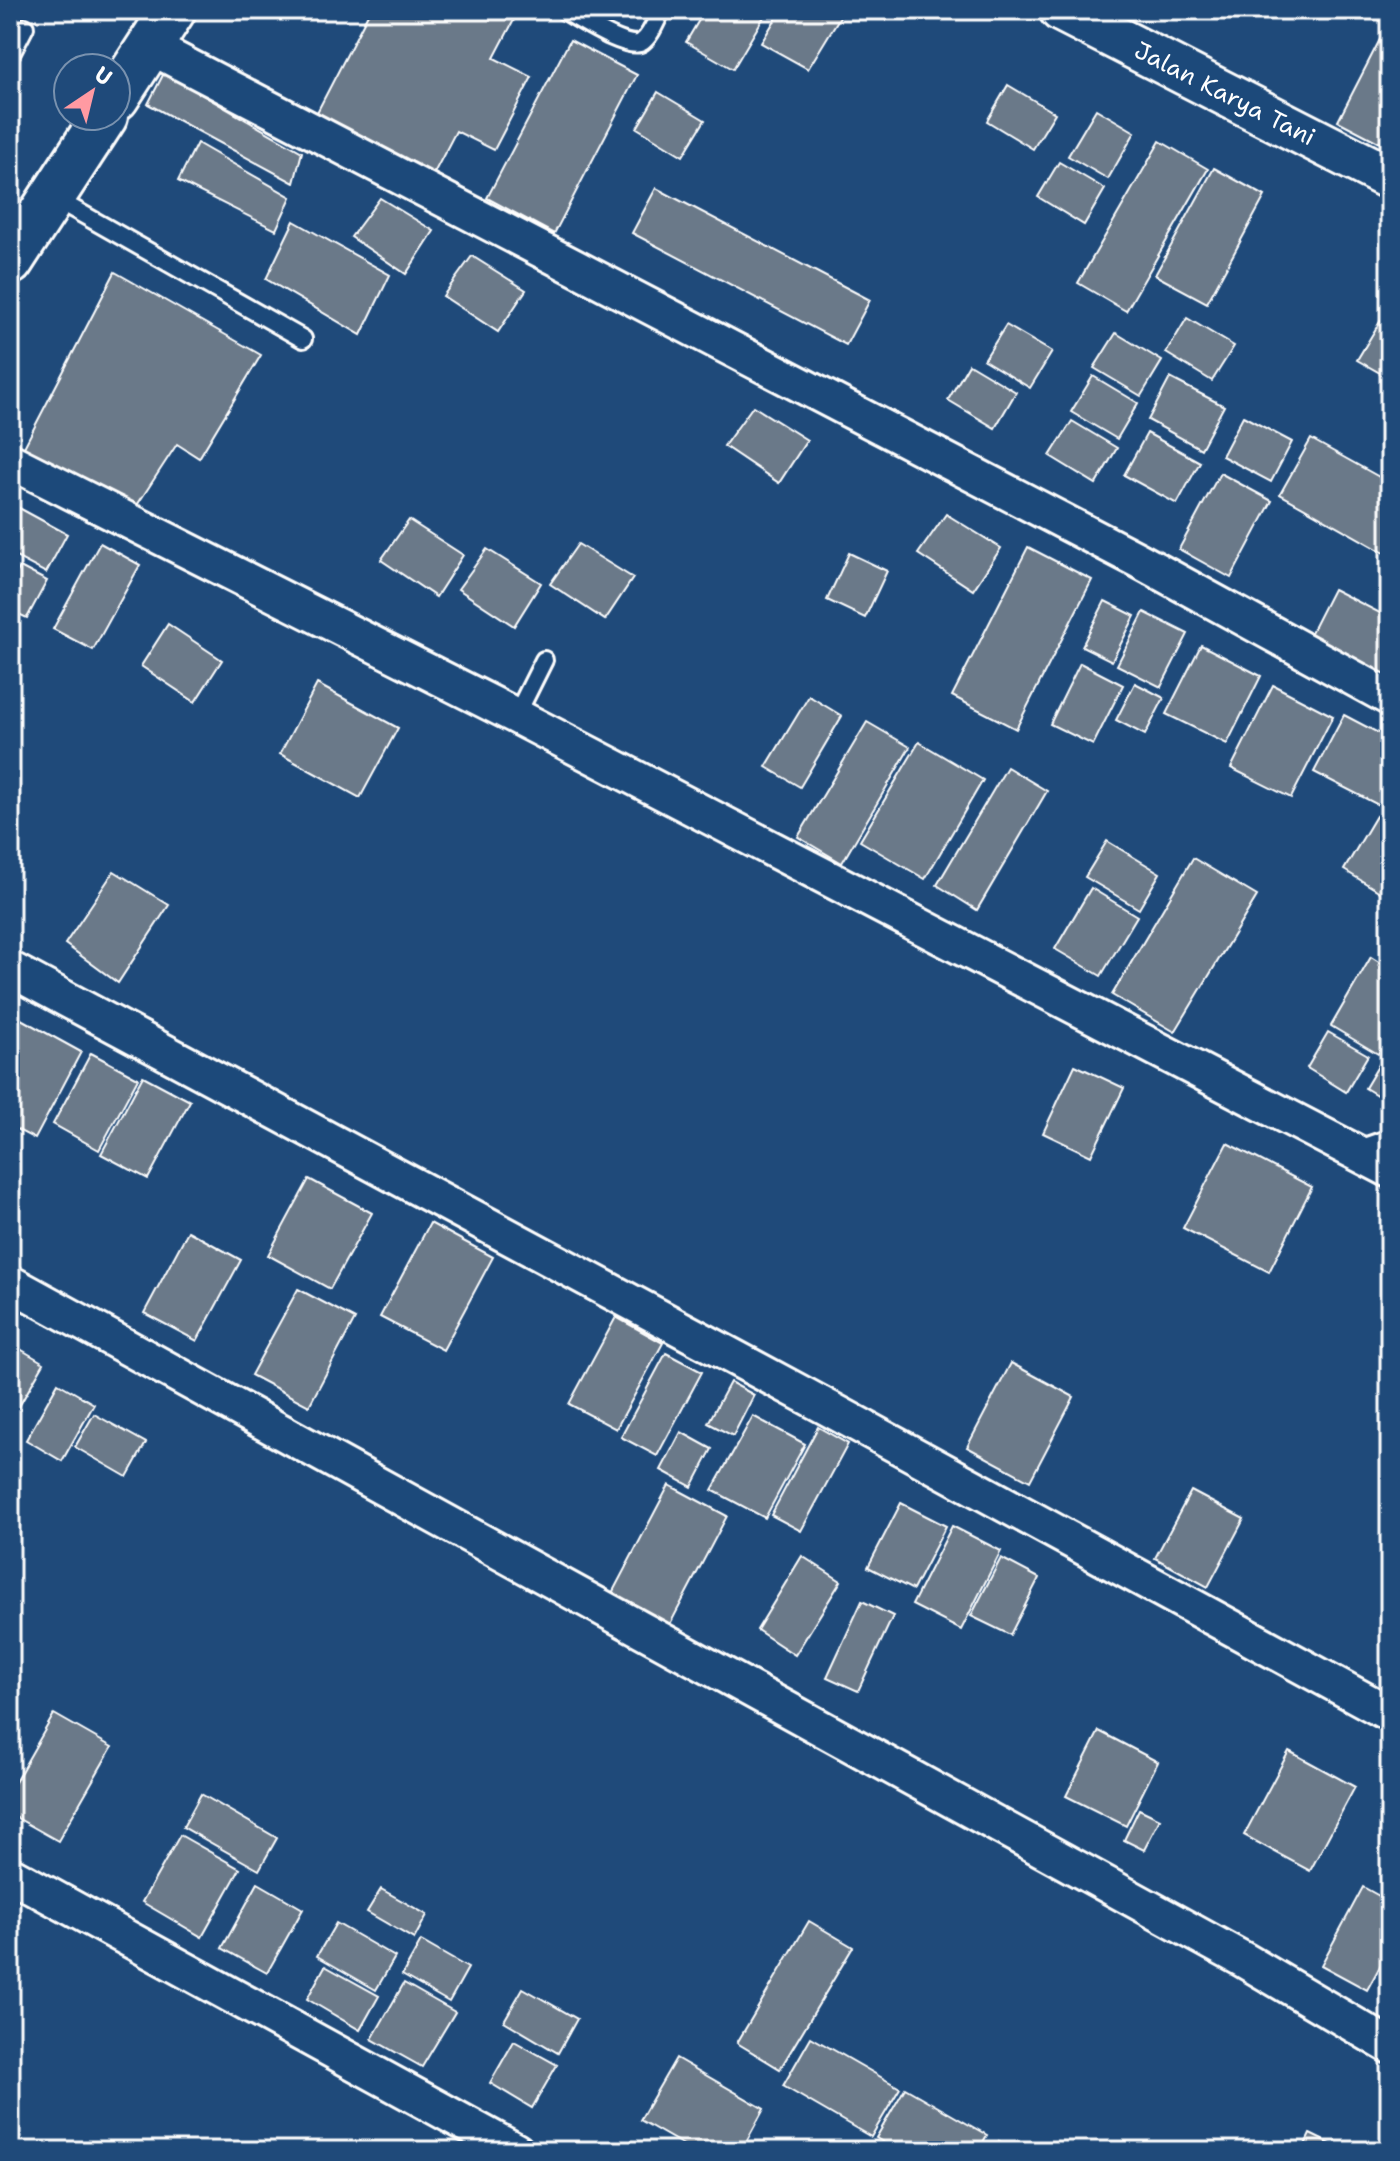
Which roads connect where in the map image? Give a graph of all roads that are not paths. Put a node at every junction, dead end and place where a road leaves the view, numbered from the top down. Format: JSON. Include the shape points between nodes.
{"nodes":[{"id":1,"x":173,"y":10,"type":"edge"},
{"id":2,"x":563,"y":10,"type":"edge"},
{"id":3,"x":662,"y":10,"type":"edge"},
{"id":4,"x":1061,"y":10,"type":"edge"},
{"id":5,"x":25,"y":27,"type":"dead end"},
{"id":6,"x":149,"y":46,"type":"junction"},
{"id":7,"x":10,"y":56,"type":"edge"},
{"id":8,"x":132,"y":73,"type":"edge"},
{"id":9,"x":95,"y":132,"type":"edge"},
{"id":10,"x":1390,"y":178,"type":"edge"},
{"id":11,"x":53,"y":197,"type":"junction"},
{"id":12,"x":10,"y":262,"type":"edge"},
{"id":13,"x":303,"y":339,"type":"dead end"},
{"id":14,"x":10,"y":461,"type":"edge"},
{"id":15,"x":544,"y":660,"type":"dead end"},
{"id":16,"x":1390,"y":698,"type":"edge"},
{"id":17,"x":516,"y":716,"type":"junction"},
{"id":18,"x":10,"y":969,"type":"edge"},
{"id":19,"x":1390,"y":1138,"type":"edge"},
{"id":20,"x":1353,"y":1151,"type":"junction"},
{"id":21,"x":1390,"y":1170,"type":"edge"},
{"id":22,"x":10,"y":1283,"type":"edge"},
{"id":23,"x":1390,"y":1714,"type":"edge"},
{"id":24,"x":10,"y":1874,"type":"edge"},
{"id":25,"x":1390,"y":2046,"type":"edge"},
{"id":26,"x":516,"y":2151,"type":"edge"}],
"edges":[{"from":1,"to":6,"type":"main road"},
{"from":2,"to":3,"type":"lane","via":[[634,46],[647,37]]},
{"from":4,"to":10,"type":"street","name":"Jalan Karya Tani"},
{"from":5,"to":7,"type":"lane"},
{"from":6,"to":8,"type":"main road"},
{"from":6,"to":16,"type":"street","via":[[1138,560]]},
{"from":9,"to":11,"type":"main road"},
{"from":11,"to":12,"type":"main road"},
{"from":11,"to":13,"type":"lane"},
{"from":14,"to":17,"type":"street"},
{"from":15,"to":17,"type":"lane"},
{"from":17,"to":20,"type":"street"},
{"from":18,"to":23,"type":"street"},
{"from":19,"to":20,"type":"lane"},
{"from":20,"to":21,"type":"street"},
{"from":22,"to":25,"type":"street","via":[[1231,1953]]},
{"from":24,"to":26,"type":"street"}]}
